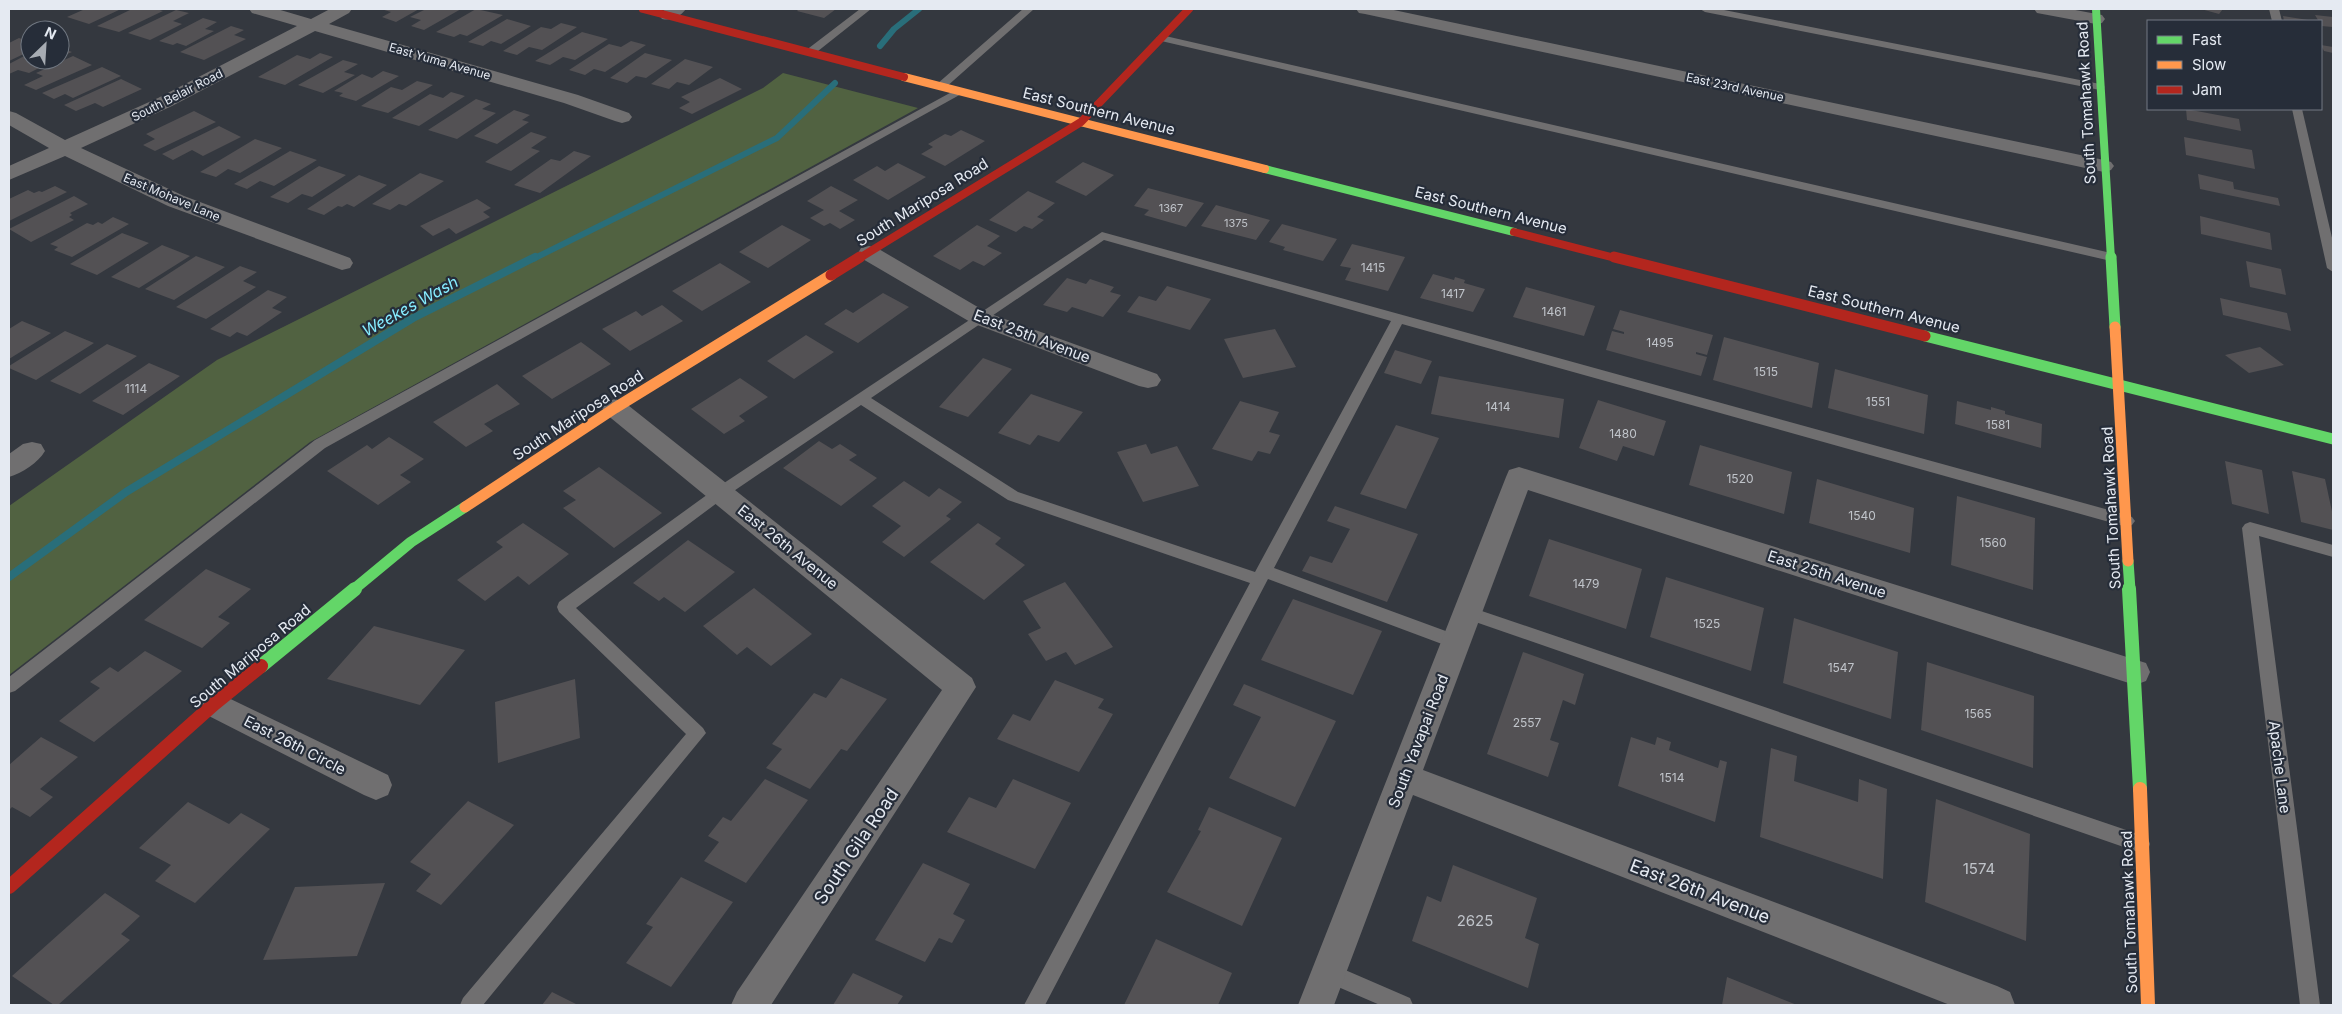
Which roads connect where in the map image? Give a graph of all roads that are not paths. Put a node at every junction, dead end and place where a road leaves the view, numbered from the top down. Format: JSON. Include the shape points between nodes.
{"nodes":[{"id":1,"x":258,"y":9,"type":"edge"},
{"id":2,"x":343,"y":9,"type":"edge"},
{"id":3,"x":643,"y":9,"type":"edge"},
{"id":4,"x":866,"y":9,"type":"edge"},
{"id":5,"x":1029,"y":9,"type":"edge"},
{"id":6,"x":1189,"y":9,"type":"edge"},
{"id":7,"x":1365,"y":9,"type":"edge"},
{"id":8,"x":1705,"y":9,"type":"edge"},
{"id":9,"x":2044,"y":9,"type":"edge"},
{"id":10,"x":672,"y":12,"type":"edge"},
{"id":11,"x":2096,"y":14,"type":"edge"},
{"id":12,"x":313,"y":25,"type":"junction"},
{"id":13,"x":1161,"y":38,"type":"junction"},
{"id":14,"x":809,"y":53,"type":"junction"},
{"id":15,"x":941,"y":86,"type":"junction"},
{"id":16,"x":2100,"y":88,"type":"junction"},
{"id":17,"x":959,"y":91,"type":"junction"},
{"id":18,"x":2297,"y":110,"type":"edge"},
{"id":19,"x":9,"y":117,"type":"edge"},
{"id":20,"x":622,"y":117,"type":"dead end"},
{"id":21,"x":1081,"y":122,"type":"junction"},
{"id":22,"x":66,"y":149,"type":"junction"},
{"id":23,"x":2104,"y":166,"type":"junction"},
{"id":24,"x":9,"y":174,"type":"edge"},
{"id":25,"x":869,"y":253,"type":"junction"},
{"id":26,"x":2111,"y":257,"type":"junction"},
{"id":27,"x":342,"y":263,"type":"dead end"},
{"id":28,"x":2333,"y":268,"type":"edge"},
{"id":29,"x":1399,"y":317,"type":"junction"},
{"id":30,"x":980,"y":318,"type":"junction"},
{"id":31,"x":1148,"y":380,"type":"dead end"},
{"id":32,"x":2119,"y":384,"type":"junction"},
{"id":33,"x":861,"y":398,"type":"junction"},
{"id":34,"x":615,"y":408,"type":"junction"},
{"id":35,"x":2333,"y":439,"type":"edge"},
{"id":36,"x":20,"y":446,"type":"edge"},
{"id":37,"x":9,"y":467,"type":"edge"},
{"id":38,"x":1519,"y":477,"type":"joint"},
{"id":39,"x":720,"y":492,"type":"junction"},
{"id":40,"x":2127,"y":521,"type":"junction"},
{"id":41,"x":2333,"y":551,"type":"edge"},
{"id":42,"x":1263,"y":576,"type":"junction"},
{"id":43,"x":1467,"y":612,"type":"junction"},
{"id":44,"x":1456,"y":642,"type":"junction"},
{"id":45,"x":2135,"y":672,"type":"junction"},
{"id":46,"x":9,"y":686,"type":"edge"},
{"id":47,"x":961,"y":687,"type":"joint"},
{"id":48,"x":214,"y":704,"type":"junction"},
{"id":49,"x":1404,"y":777,"type":"junction"},
{"id":50,"x":376,"y":785,"type":"dead end"},
{"id":51,"x":2142,"y":844,"type":"junction"},
{"id":52,"x":9,"y":887,"type":"edge"},
{"id":53,"x":1329,"y":973,"type":"junction"},
{"id":54,"x":470,"y":1005,"type":"edge"},
{"id":55,"x":750,"y":1005,"type":"edge"},
{"id":56,"x":1034,"y":1005,"type":"edge"},
{"id":57,"x":1316,"y":1005,"type":"edge"},
{"id":58,"x":1403,"y":1005,"type":"edge"},
{"id":59,"x":1997,"y":1005,"type":"edge"},
{"id":60,"x":2148,"y":1005,"type":"edge"},
{"id":61,"x":2310,"y":1005,"type":"edge"}],
"edges":[{"from":1,"to":12,"type":"street","name":"East Yuma Avenue"},
{"from":2,"to":12,"type":"street","name":"South Belair Road"},
{"from":3,"to":10,"type":"main road","name":"East Southern Avenue"},
{"from":4,"to":14,"type":"lane"},
{"from":5,"to":15,"type":"lane"},
{"from":6,"to":13,"type":"main road","name":"South Mariposa Road"},
{"from":7,"to":23,"type":"street","name":"East 23rd Avenue"},
{"from":8,"to":16,"type":"lane"},
{"from":9,"to":11,"type":"street"},
{"from":10,"to":14,"type":"main road","name":"East Southern Avenue"},
{"from":11,"to":16,"type":"main road","name":"South Tomahawk Road"},
{"from":12,"to":20,"type":"street","name":"East Yuma Avenue"},
{"from":12,"to":22,"type":"street","name":"South Belair Road"},
{"from":13,"to":21,"type":"main road","name":"South Mariposa Road"},
{"from":13,"to":26,"type":"lane"},
{"from":14,"to":15,"type":"main road","name":"East Southern Avenue"},
{"from":15,"to":17,"type":"main road","name":"East Southern Avenue"},
{"from":16,"to":23,"type":"main road","name":"South Tomahawk Road"},
{"from":17,"to":21,"type":"main road","name":"East Southern Avenue"},
{"from":17,"to":46,"type":"lane","via":[[320,444]]},
{"from":18,"to":28,"type":"lane"},
{"from":19,"to":22,"type":"street","name":"East Mohave Lane"},
{"from":21,"to":25,"type":"main road","name":"South Mariposa Road"},
{"from":21,"to":32,"type":"main road","name":"East Southern Avenue"},
{"from":22,"to":24,"type":"street","name":"South Belair Road"},
{"from":22,"to":27,"type":"street","name":"East Mohave Lane","via":[[176,201]]},
{"from":23,"to":26,"type":"main road","name":"South Tomahawk Road"},
{"from":25,"to":30,"type":"street","name":"East 25th Avenue"},
{"from":25,"to":34,"type":"main road","name":"South Mariposa Road"},
{"from":26,"to":32,"type":"main road","name":"South Tomahawk Road"},
{"from":29,"to":30,"type":"lane","via":[[1102,236]]},
{"from":29,"to":40,"type":"lane"},
{"from":29,"to":42,"type":"lane"},
{"from":30,"to":31,"type":"street","name":"East 25th Avenue"},
{"from":30,"to":33,"type":"lane"},
{"from":32,"to":35,"type":"main road","name":"East Southern Avenue"},
{"from":32,"to":40,"type":"main road","name":"South Tomahawk Road"},
{"from":33,"to":39,"type":"lane"},
{"from":33,"to":42,"type":"lane","via":[[1013,496]]},
{"from":34,"to":39,"type":"street","name":"East 26th Avenue"},
{"from":34,"to":48,"type":"main road","name":"South Mariposa Road","via":[[411,542]]},
{"from":36,"to":37,"type":"street"},
{"from":38,"to":43,"type":"street","name":"South Yavapai Road"},
{"from":38,"to":45,"type":"street","name":"East 25th Avenue"},
{"from":39,"to":47,"type":"street","name":"East 26th Avenue"},
{"from":39,"to":54,"type":"lane","via":[[565,607],[698,732]]},
{"from":40,"to":45,"type":"main road","name":"South Tomahawk Road"},
{"from":41,"to":61,"type":"lane","name":"Apache Lane","via":[[2250,528]]},
{"from":42,"to":44,"type":"lane"},
{"from":42,"to":56,"type":"lane"},
{"from":43,"to":44,"type":"street","name":"South Yavapai Road"},
{"from":43,"to":51,"type":"lane"},
{"from":44,"to":49,"type":"street","name":"South Yavapai Road"},
{"from":45,"to":51,"type":"main road","name":"South Tomahawk Road"},
{"from":47,"to":55,"type":"street","name":"South Gila Road"},
{"from":48,"to":50,"type":"street","name":"East 26th Circle"},
{"from":48,"to":52,"type":"main road","name":"South Mariposa Road"},
{"from":49,"to":53,"type":"street","name":"South Yavapai Road"},
{"from":49,"to":59,"type":"street","name":"East 26th Avenue"},
{"from":51,"to":60,"type":"main road","name":"South Tomahawk Road"},
{"from":53,"to":57,"type":"street","name":"South Yavapai Road"},
{"from":53,"to":58,"type":"lane"}]}
